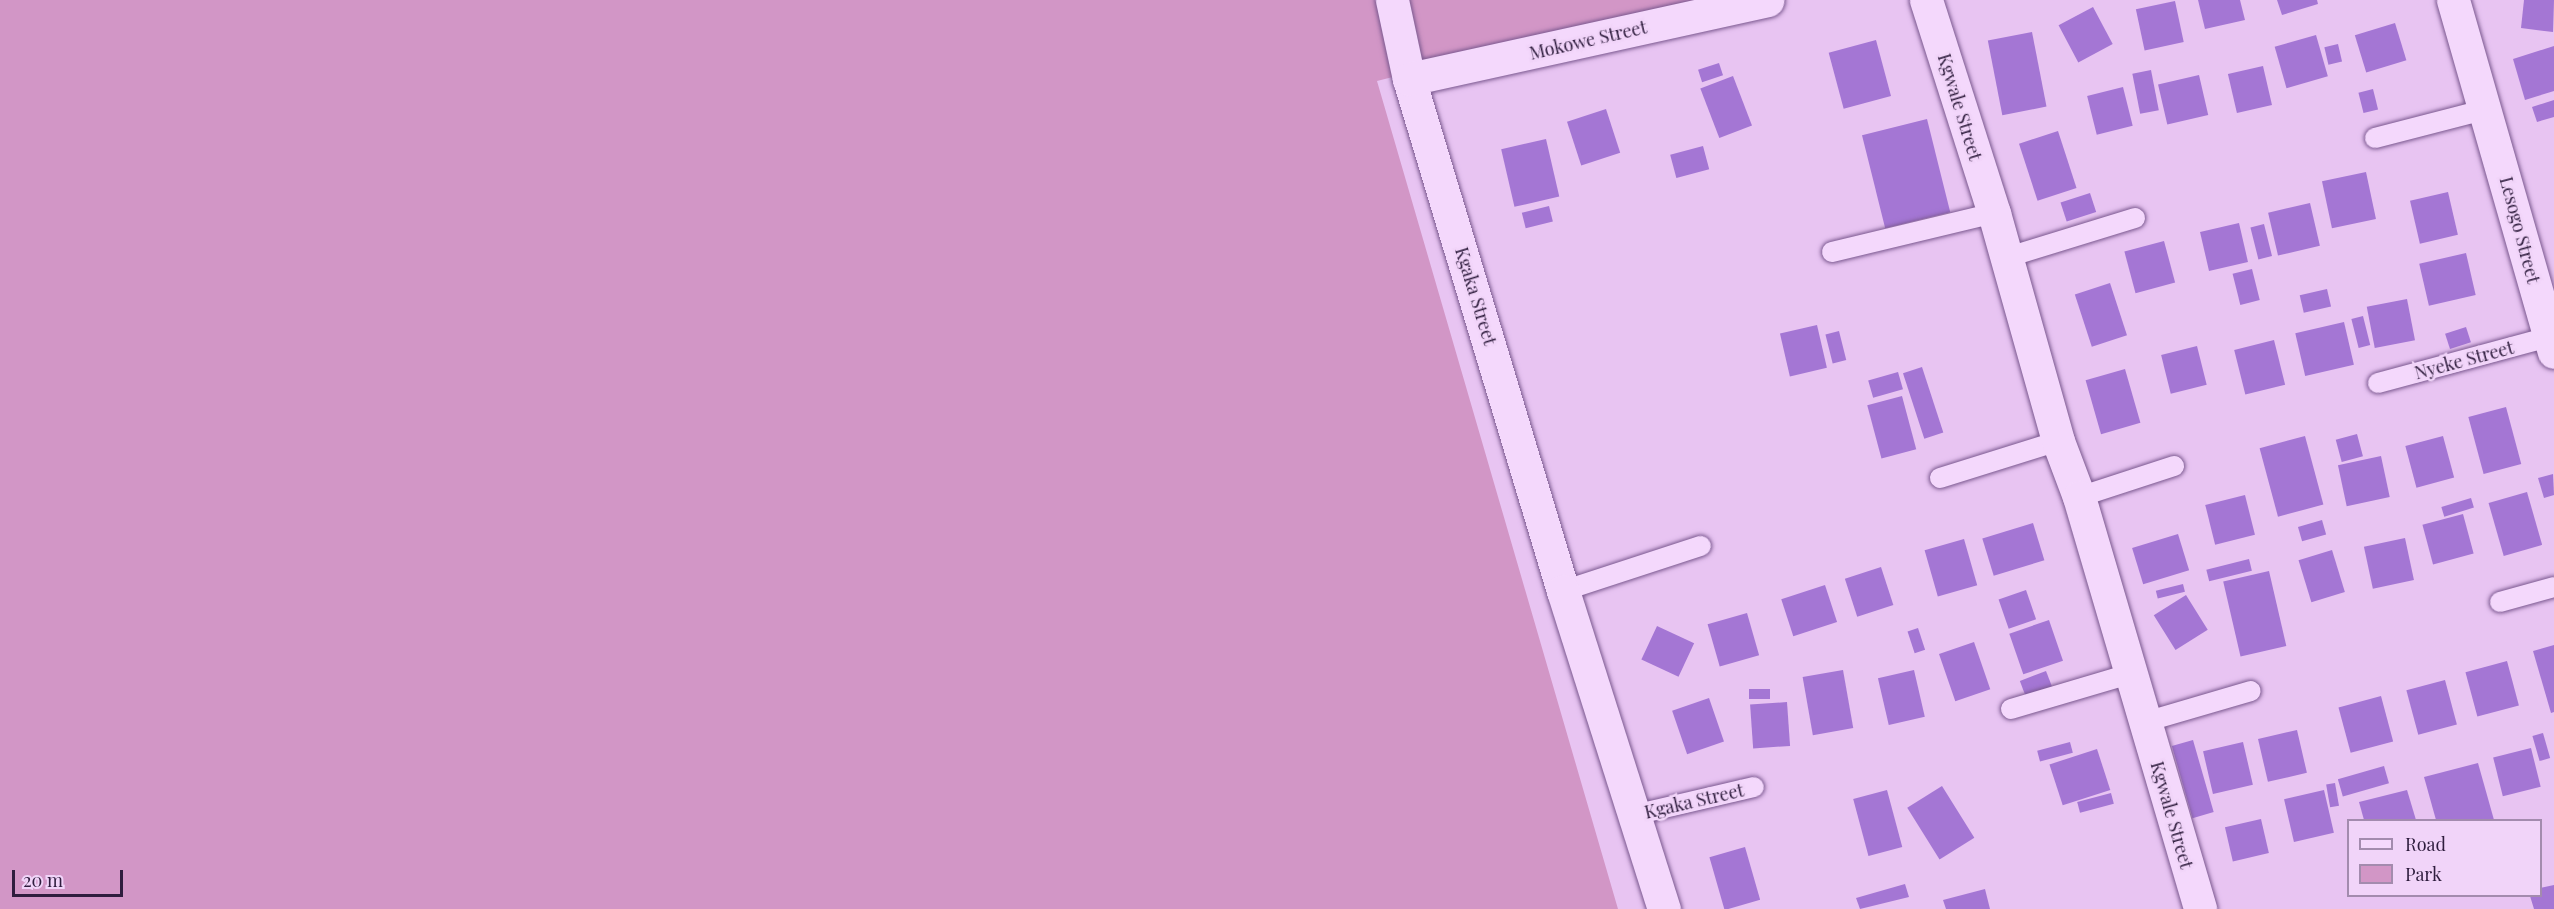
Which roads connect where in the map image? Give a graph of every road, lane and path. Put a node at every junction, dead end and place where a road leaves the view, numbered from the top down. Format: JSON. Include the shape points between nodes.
{"nodes":[{"id":1,"x":1392,"y":0,"type":"edge"},
{"id":2,"x":1767,"y":0,"type":"edge"},
{"id":3,"x":1926,"y":0,"type":"edge"},
{"id":4,"x":2452,"y":0,"type":"edge"},
{"id":5,"x":1409,"y":79,"type":"junction"},
{"id":6,"x":2487,"y":109,"type":"junction"},
{"id":7,"x":2375,"y":138,"type":"dead end"},
{"id":8,"x":1994,"y":213,"type":"junction"},
{"id":9,"x":2135,"y":218,"type":"dead end"},
{"id":10,"x":1832,"y":252,"type":"dead end"},
{"id":11,"x":2005,"y":258,"type":"junction"},
{"id":12,"x":2552,"y":344,"type":"edge"},
{"id":13,"x":2378,"y":383,"type":"dead end"},
{"id":14,"x":2058,"y":441,"type":"junction"},
{"id":15,"x":2174,"y":466,"type":"dead end"},
{"id":16,"x":1940,"y":478,"type":"dead end"},
{"id":17,"x":2079,"y":497,"type":"junction"},
{"id":18,"x":1701,"y":546,"type":"dead end"},
{"id":19,"x":2554,"y":587,"type":"edge"},
{"id":20,"x":1563,"y":591,"type":"junction"},
{"id":21,"x":2500,"y":602,"type":"dead end"},
{"id":22,"x":2129,"y":674,"type":"junction"},
{"id":23,"x":2251,"y":691,"type":"dead end"},
{"id":24,"x":2011,"y":710,"type":"dead end"},
{"id":25,"x":2145,"y":722,"type":"junction"},
{"id":26,"x":1754,"y":787,"type":"dead end"},
{"id":27,"x":1634,"y":815,"type":"junction"},
{"id":28,"x":1664,"y":909,"type":"edge"},
{"id":29,"x":2200,"y":909,"type":"edge"}],
"edges":[{"from":1,"to":5,"type":"street","name":"Kgaka Street"},
{"from":2,"to":5,"type":"street","name":"Mokowe Street"},
{"from":3,"to":8,"type":"street","name":"Kgwale Street"},
{"from":4,"to":6,"type":"street","name":"Lesogo Street"},
{"from":5,"to":20,"type":"street","name":"Kgaka Street"},
{"from":6,"to":7,"type":"lane"},
{"from":6,"to":12,"type":"street","name":"Lesogo Street"},
{"from":8,"to":10,"type":"lane"},
{"from":8,"to":11,"type":"street","name":"Kgwale Street"},
{"from":9,"to":11,"type":"lane"},
{"from":11,"to":14,"type":"street","name":"Kgwale Street"},
{"from":12,"to":13,"type":"lane","name":"Nyeke Street"},
{"from":14,"to":16,"type":"lane"},
{"from":14,"to":17,"type":"street","name":"Kgwale Street"},
{"from":15,"to":17,"type":"lane"},
{"from":17,"to":22,"type":"street","name":"Kgwale Street"},
{"from":18,"to":20,"type":"lane"},
{"from":19,"to":21,"type":"lane"},
{"from":20,"to":27,"type":"street","name":"Kgaka Street"},
{"from":22,"to":24,"type":"lane"},
{"from":22,"to":25,"type":"street","name":"Kgwale Street"},
{"from":23,"to":25,"type":"lane"},
{"from":25,"to":29,"type":"street","name":"Kgwale Street"},
{"from":26,"to":27,"type":"lane","name":"Kgaka Street"},
{"from":27,"to":28,"type":"street","name":"Kgaka Street"}]}
